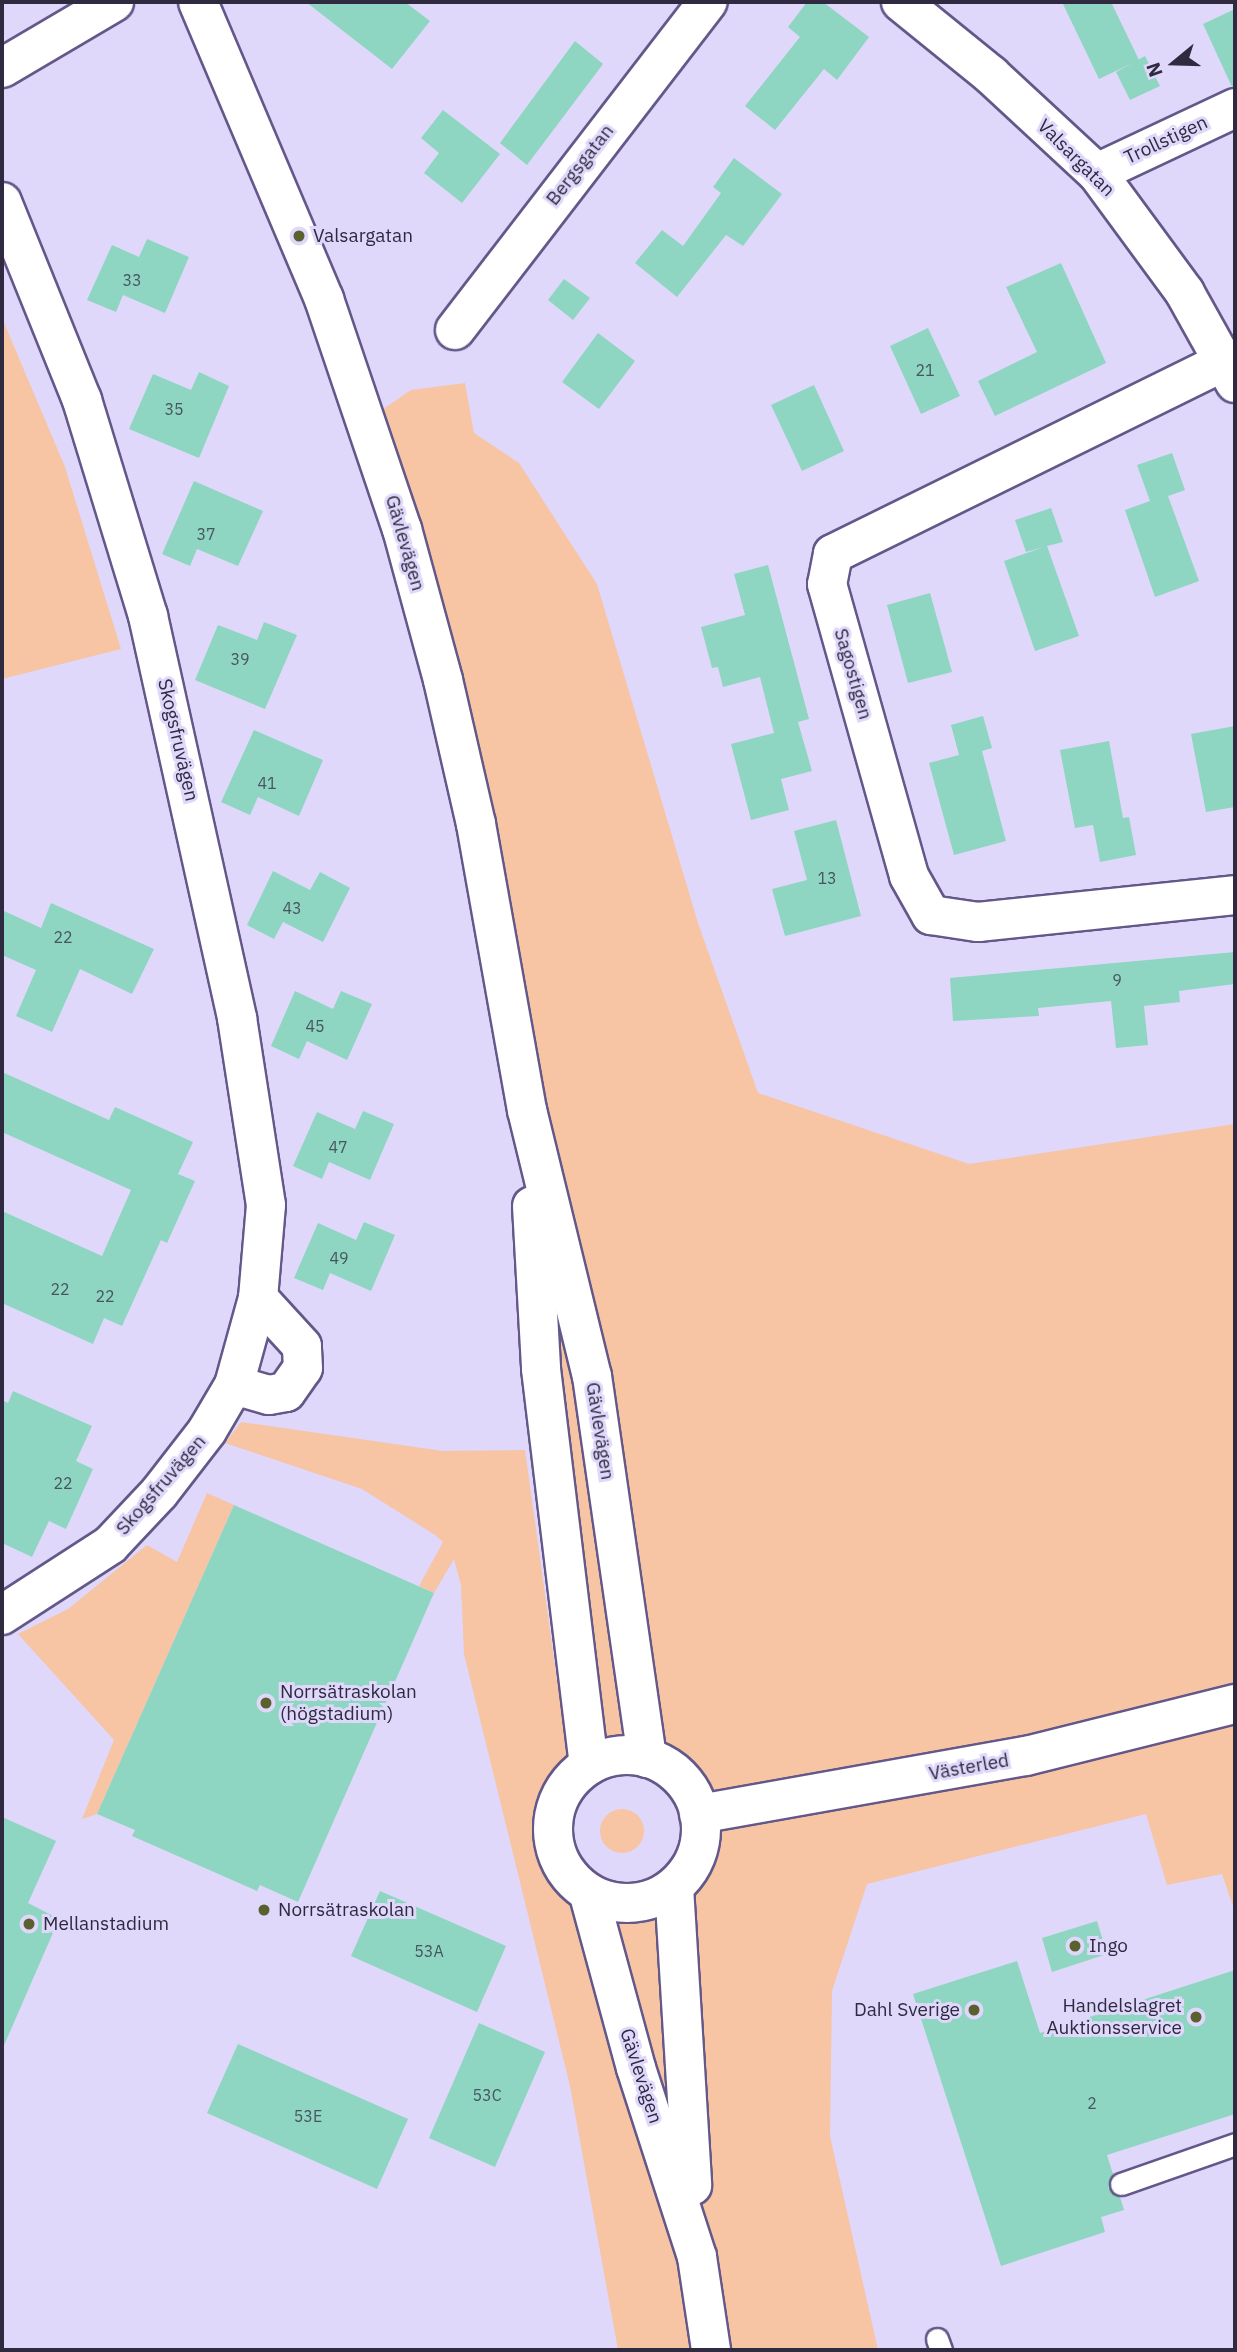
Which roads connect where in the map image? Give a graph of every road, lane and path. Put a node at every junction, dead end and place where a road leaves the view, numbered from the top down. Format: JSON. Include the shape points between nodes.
{"nodes":[{"id":1,"x":114,"y":2,"type":"edge"},
{"id":2,"x":198,"y":2,"type":"edge"},
{"id":3,"x":708,"y":2,"type":"edge"},
{"id":4,"x":901,"y":2,"type":"edge"},
{"id":5,"x":2,"y":68,"type":"edge"},
{"id":6,"x":1235,"y":108,"type":"edge"},
{"id":7,"x":1097,"y":173,"type":"junction"},
{"id":8,"x":2,"y":202,"type":"edge"},
{"id":9,"x":455,"y":330,"type":"dead end"},
{"id":10,"x":1230,"y":372,"type":"edge"},
{"id":11,"x":1235,"y":894,"type":"edge"},
{"id":12,"x":527,"y":1110,"type":"junction"},
{"id":13,"x":258,"y":1298,"type":"junction"},
{"id":14,"x":234,"y":1385,"type":"junction"},
{"id":15,"x":2,"y":1615,"type":"edge"},
{"id":16,"x":1235,"y":1704,"type":"edge"},
{"id":17,"x":647,"y":1758,"type":"junction"},
{"id":18,"x":589,"y":1765,"type":"junction"},
{"id":19,"x":699,"y":1814,"type":"junction"},
{"id":20,"x":674,"y":1887,"type":"junction"},
{"id":21,"x":589,"y":1895,"type":"junction"},
{"id":22,"x":1235,"y":2144,"type":"edge"},
{"id":23,"x":1121,"y":2184,"type":"dead end"},
{"id":24,"x":696,"y":2257,"type":"junction"},
{"id":25,"x":711,"y":2350,"type":"edge"}],
"edges":[{"from":1,"to":5,"type":"street"},
{"from":2,"to":12,"type":"street","name":"Gävlevägen","via":[[324,299],[402,529],[471,799]]},
{"from":3,"to":9,"type":"street","name":"Bergsgatan"},
{"from":4,"to":7,"type":"street","name":"Valsargatan","via":[[991,75]]},
{"from":6,"to":7,"type":"street","name":"Trollstigen"},
{"from":7,"to":10,"type":"street","name":"Valsargatan","via":[[1164,262]]},
{"from":8,"to":13,"type":"street","name":"Skogsfruvägen","via":[[55,324],[107,471],[166,684],[237,1018],[263,1168]]},
{"from":10,"to":11,"type":"street","name":"Sagostigen","via":[[832,555],[827,584],[909,876],[931,915],[978,922]]},
{"from":12,"to":17,"type":"street","name":"Gävlevägen","via":[[592,1376]]},
{"from":12,"to":18,"type":"street","name":"Gävlevägen","via":[[541,1369]]},
{"from":13,"to":14,"type":"street","name":"Skogsfruvägen"},
{"from":13,"to":14,"type":"street","via":[[302,1346],[303,1368],[286,1392],[269,1395]]},
{"from":14,"to":15,"type":"street","name":"Skogsfruvägen","via":[[199,1442],[110,1545]]},
{"from":16,"to":19,"type":"street","name":"Västerled","via":[[1026,1756]]},
{"from":17,"to":18,"type":"street","via":[[607,1757]]},
{"from":17,"to":19,"type":"street","via":[[681,1778]]},
{"from":18,"to":21,"type":"street","via":[[569,1781],[552,1828],[554,1850],[566,1875]]},
{"from":19,"to":20,"type":"street","via":[[697,1855]]},
{"from":20,"to":21,"type":"street","via":[[654,1899],[633,1903],[607,1902]]},
{"from":20,"to":24,"type":"street","name":"Gävlevägen"},
{"from":21,"to":24,"type":"street","name":"Gävlevägen","via":[[636,2068]]},
{"from":22,"to":23,"type":"lane"},
{"from":24,"to":25,"type":"street","name":"Gävlevägen"}]}
